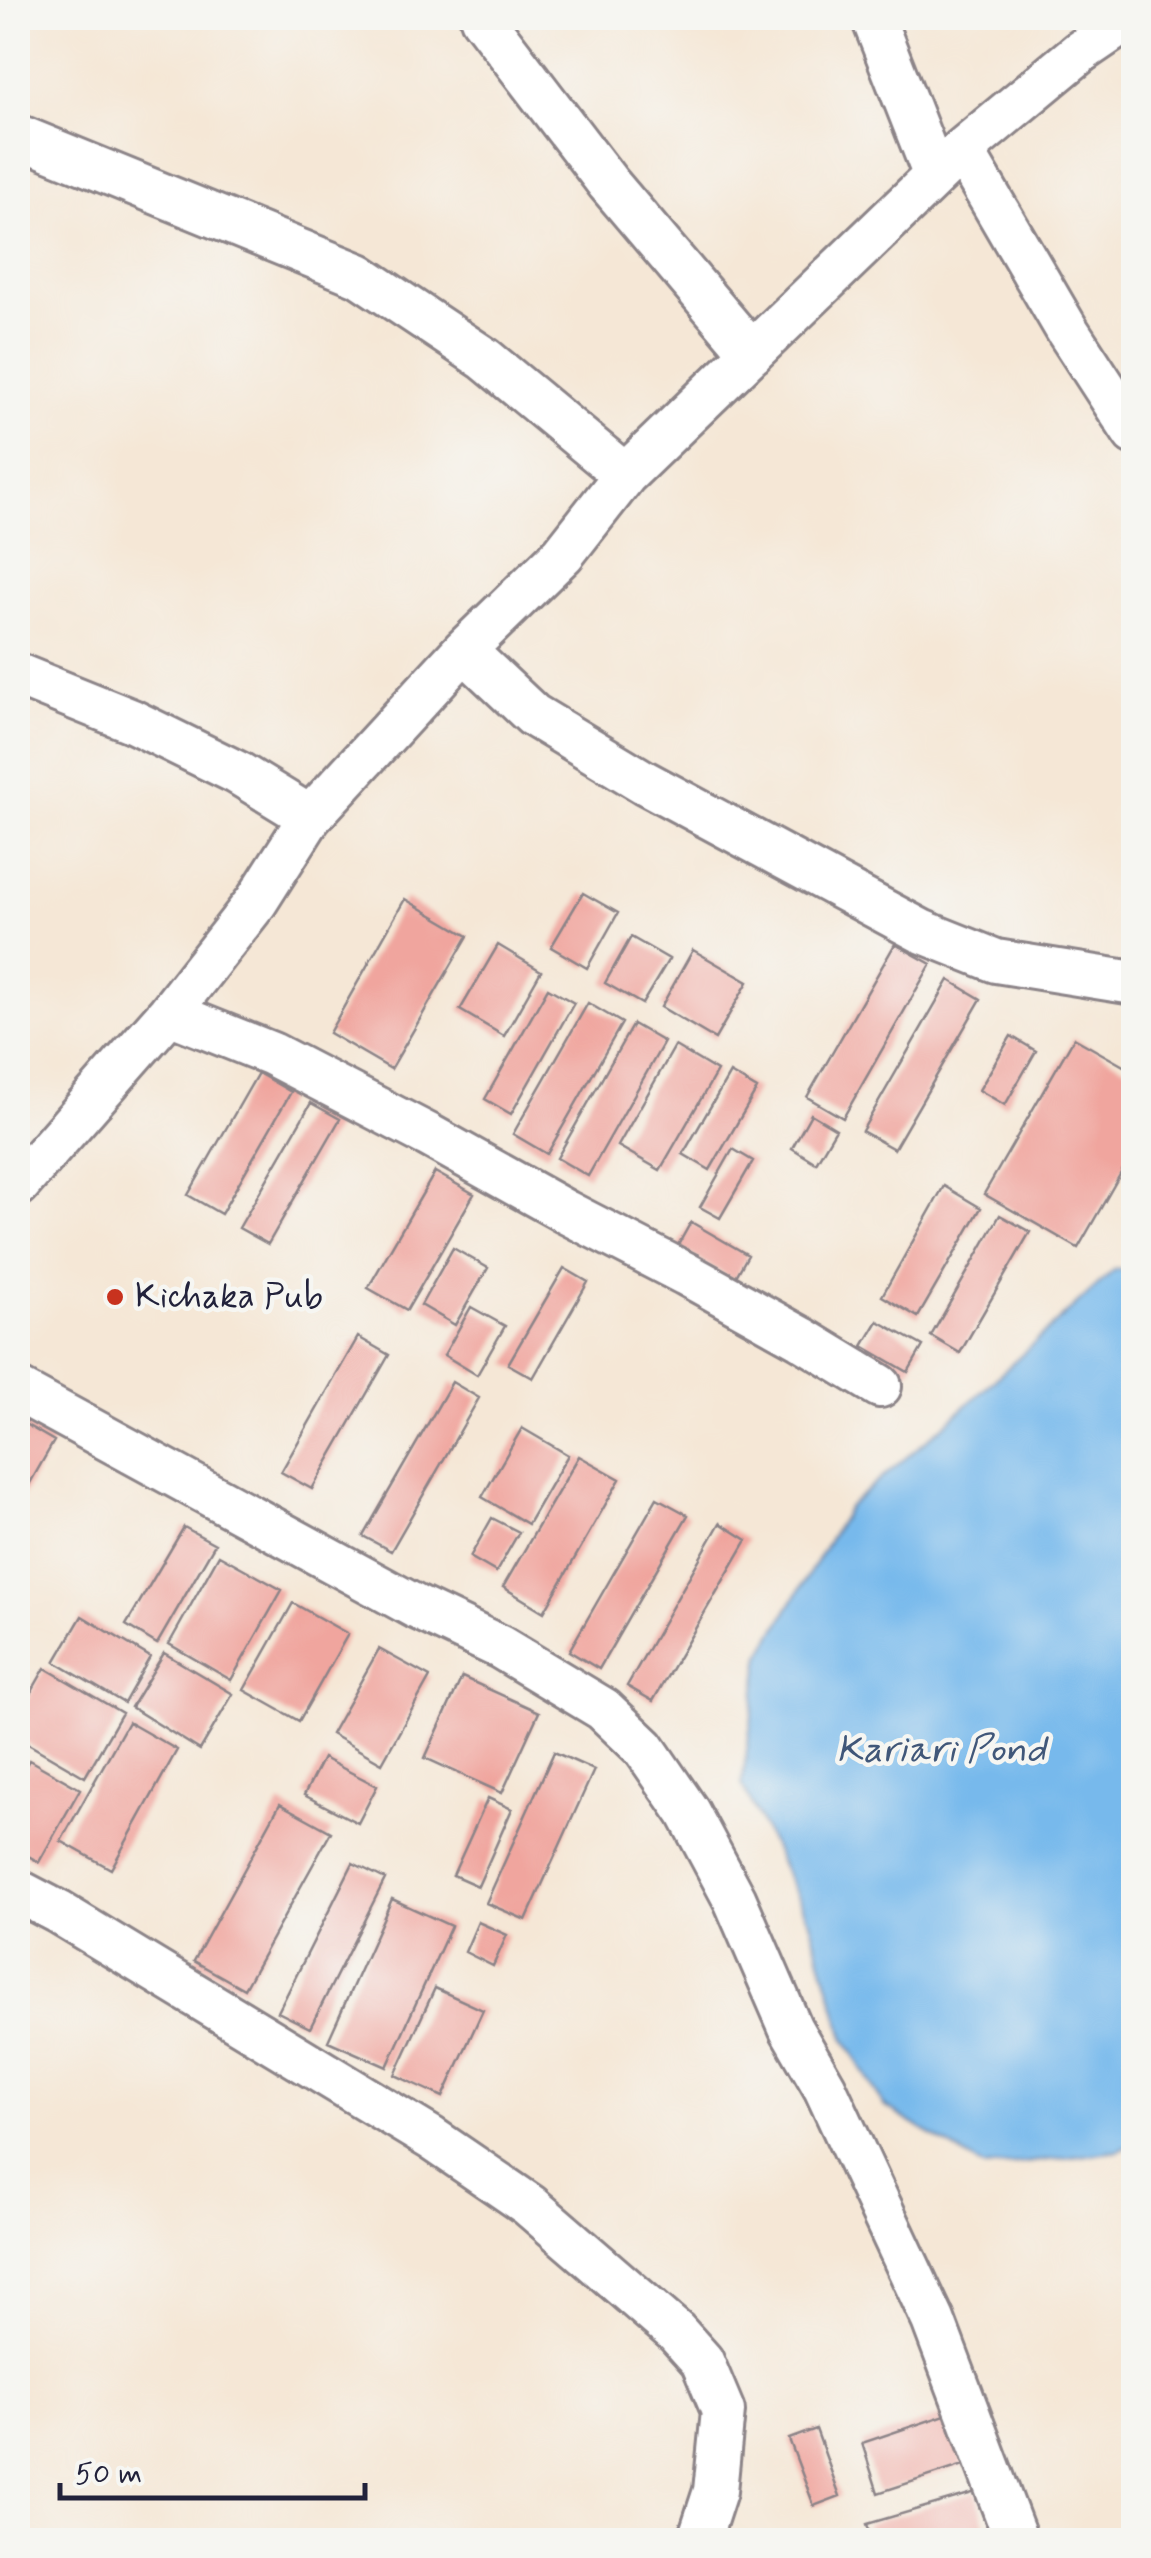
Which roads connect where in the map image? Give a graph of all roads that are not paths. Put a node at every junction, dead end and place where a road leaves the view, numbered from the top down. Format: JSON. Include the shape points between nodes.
{"nodes":[{"id":1,"x":482,"y":18,"type":"edge"},
{"id":2,"x":873,"y":18,"type":"edge"},
{"id":3,"x":1130,"y":18,"type":"edge"},
{"id":4,"x":18,"y":136,"type":"edge"},
{"id":5,"x":949,"y":163,"type":"junction"},
{"id":6,"x":752,"y":353,"type":"junction"},
{"id":7,"x":1134,"y":432,"type":"edge"},
{"id":8,"x":625,"y":475,"type":"junction"},
{"id":9,"x":464,"y":650,"type":"junction"},
{"id":10,"x":18,"y":675,"type":"edge"},
{"id":11,"x":310,"y":816,"type":"junction"},
{"id":12,"x":1134,"y":984,"type":"edge"},
{"id":13,"x":170,"y":1012,"type":"junction"},
{"id":14,"x":18,"y":1185,"type":"edge"},
{"id":15,"x":880,"y":1386,"type":"dead end"},
{"id":16,"x":18,"y":1390,"type":"edge"},
{"id":17,"x":18,"y":1891,"type":"edge"},
{"id":18,"x":699,"y":2540,"type":"edge"},
{"id":19,"x":1016,"y":2540,"type":"edge"}],
"edges":[{"from":1,"to":6,"type":"street","via":[[608,183]]},
{"from":2,"to":5,"type":"street"},
{"from":3,"to":5,"type":"street"},
{"from":4,"to":8,"type":"street","via":[[358,275],[485,359]]},
{"from":5,"to":6,"type":"street"},
{"from":5,"to":7,"type":"street"},
{"from":6,"to":8,"type":"street"},
{"from":8,"to":9,"type":"street","via":[[563,554]]},
{"from":9,"to":11,"type":"street"},
{"from":9,"to":12,"type":"street","via":[[533,715],[921,931],[996,962]]},
{"from":10,"to":11,"type":"street","via":[[132,721]]},
{"from":11,"to":13,"type":"street","via":[[256,902]]},
{"from":13,"to":14,"type":"street"},
{"from":13,"to":15,"type":"street","via":[[272,1054],[428,1135]]},
{"from":16,"to":19,"type":"street","via":[[500,1647],[603,1709],[644,1748],[735,1900],[791,2029],[864,2170],[934,2320]]},
{"from":17,"to":18,"type":"street","via":[[447,2149],[529,2205],[676,2332],[702,2361],[723,2411],[714,2491]]}]}
